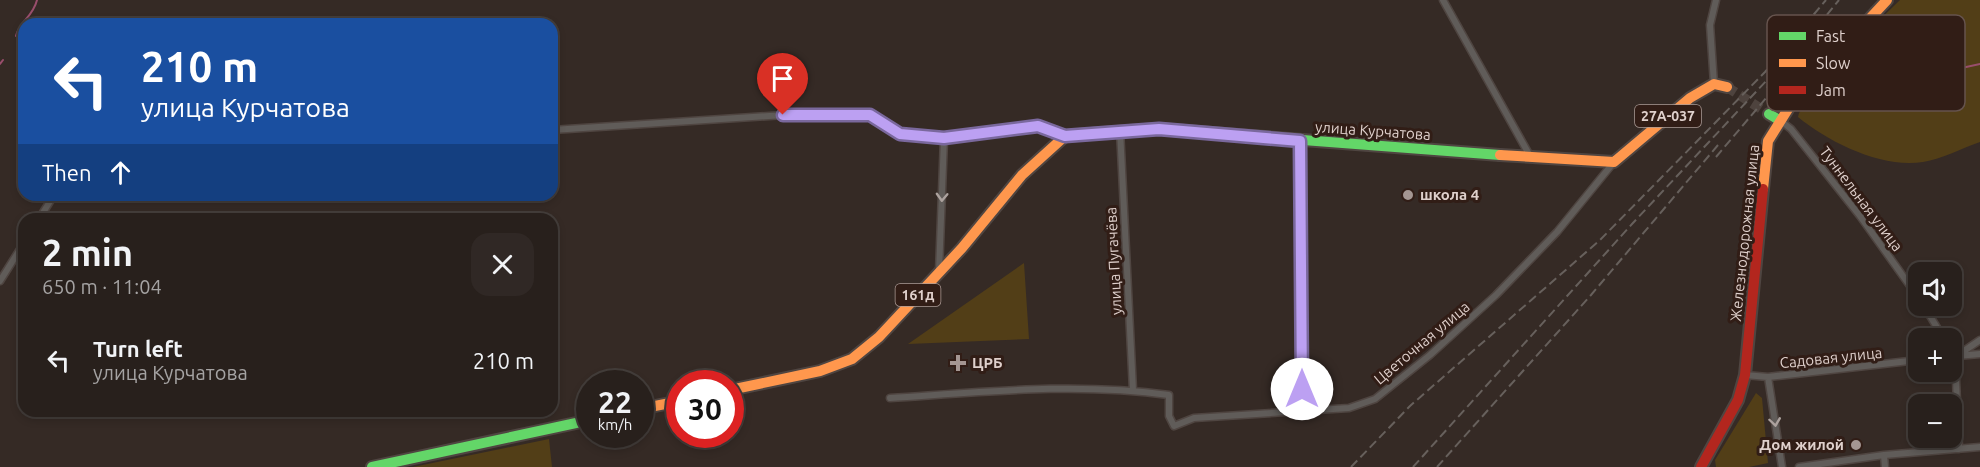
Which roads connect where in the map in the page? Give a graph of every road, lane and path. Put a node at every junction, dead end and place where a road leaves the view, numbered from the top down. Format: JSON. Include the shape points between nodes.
{"nodes":[{"id":1,"x":1443,"y":0,"type":"edge"},
{"id":2,"x":1716,"y":0,"type":"edge"},
{"id":3,"x":1887,"y":0,"type":"edge"},
{"id":4,"x":1873,"y":15,"type":"edge"},
{"id":5,"x":1714,"y":84,"type":"junction"},
{"id":6,"x":1727,"y":87,"type":"tunnel mouth"},
{"id":7,"x":1780,"y":111,"type":"edge"},
{"id":8,"x":1774,"y":117,"type":"junction"},
{"id":9,"x":558,"y":130,"type":"edge"},
{"id":10,"x":1120,"y":130,"type":"junction"},
{"id":11,"x":1065,"y":136,"type":"junction"},
{"id":12,"x":944,"y":138,"type":"junction"},
{"id":13,"x":1300,"y":141,"type":"junction"},
{"id":14,"x":1530,"y":157,"type":"junction"},
{"id":15,"x":1614,"y":162,"type":"junction"},
{"id":16,"x":18,"y":252,"type":"edge"},
{"id":17,"x":939,"y":272,"type":"junction"},
{"id":18,"x":0,"y":281,"type":"edge"},
{"id":19,"x":1908,"y":283,"type":"edge"},
{"id":20,"x":1980,"y":340,"type":"edge"},
{"id":21,"x":1962,"y":350,"type":"edge"},
{"id":22,"x":1980,"y":354,"type":"edge"},
{"id":23,"x":1962,"y":355,"type":"edge"},
{"id":24,"x":1908,"y":361,"type":"edge"},
{"id":25,"x":1745,"y":375,"type":"junction"},
{"id":26,"x":1768,"y":376,"type":"junction"},
{"id":27,"x":1955,"y":382,"type":"edge"},
{"id":28,"x":744,"y":387,"type":"edge"},
{"id":29,"x":1133,"y":390,"type":"junction"},
{"id":30,"x":890,"y":398,"type":"dead end"},
{"id":31,"x":1319,"y":409,"type":"junction"},
{"id":32,"x":576,"y":423,"type":"edge"},
{"id":33,"x":1980,"y":447,"type":"edge"},
{"id":34,"x":1959,"y":449,"type":"junction"},
{"id":35,"x":1884,"y":455,"type":"junction"},
{"id":36,"x":372,"y":467,"type":"edge"},
{"id":37,"x":1701,"y":467,"type":"edge"},
{"id":38,"x":1782,"y":467,"type":"edge"},
{"id":39,"x":1799,"y":467,"type":"edge"},
{"id":40,"x":1885,"y":467,"type":"edge"}],
"edges":[{"from":1,"to":14,"type":"street"},
{"from":2,"to":5,"type":"street","via":[[1710,25]]},
{"from":3,"to":4,"type":"main road","name":"Железнодорожная улица"},
{"from":5,"to":6,"type":"main road"},
{"from":5,"to":15,"type":"main road","number":"27А-037","via":[[1690,98]]},
{"from":7,"to":8,"type":"main road","name":"Железнодорожная улица"},
{"from":8,"to":19,"type":"street","name":"Туннельная улица","via":[[1791,129]]},
{"from":8,"to":25,"type":"main road","name":"Железнодорожная улица","via":[[1765,157]]},
{"from":9,"to":12,"type":"street","via":[[783,115],[870,115],[900,134]]},
{"from":10,"to":11,"type":"main road","name":"улица Курчатова"},
{"from":10,"to":13,"type":"main road","name":"улица Курчатова","via":[[1159,129]]},
{"from":10,"to":29,"type":"street","name":"улица Пугачёва"},
{"from":11,"to":12,"type":"street","via":[[1038,126]]},
{"from":11,"to":17,"type":"main road","number":"161д","via":[[1022,175]]},
{"from":12,"to":17,"type":"street","one_way":true},
{"from":13,"to":14,"type":"main road","name":"улица Курчатова"},
{"from":13,"to":31,"type":"street","via":[[1302,389]]},
{"from":14,"to":15,"type":"main road","name":"улица Курчатова"},
{"from":15,"to":31,"type":"street","name":"Цветочная улица","via":[[1557,232],[1431,355],[1375,399],[1349,408]]},
{"from":16,"to":18,"type":"street"},
{"from":17,"to":28,"type":"main road","number":"161д","via":[[879,337],[852,359],[820,371]]},
{"from":20,"to":21,"type":"street"},
{"from":22,"to":23,"type":"street"},
{"from":24,"to":26,"type":"street","name":"Садовая улица"},
{"from":25,"to":26,"type":"street","name":"Садовая улица"},
{"from":25,"to":37,"type":"main road","name":"Железнодорожная улица","via":[[1738,400]]},
{"from":26,"to":38,"type":"street","one_way":true},
{"from":27,"to":34,"type":"street"},
{"from":29,"to":30,"type":"street","name":"Цветочная улица","via":[[1047,388]]},
{"from":29,"to":31,"type":"street","name":"Цветочная улица","via":[[1169,395],[1169,416],[1174,426],[1194,418]]},
{"from":32,"to":36,"type":"main road"},
{"from":33,"to":34,"type":"street"},
{"from":34,"to":35,"type":"street"},
{"from":35,"to":39,"type":"street"},
{"from":35,"to":40,"type":"street"}]}
